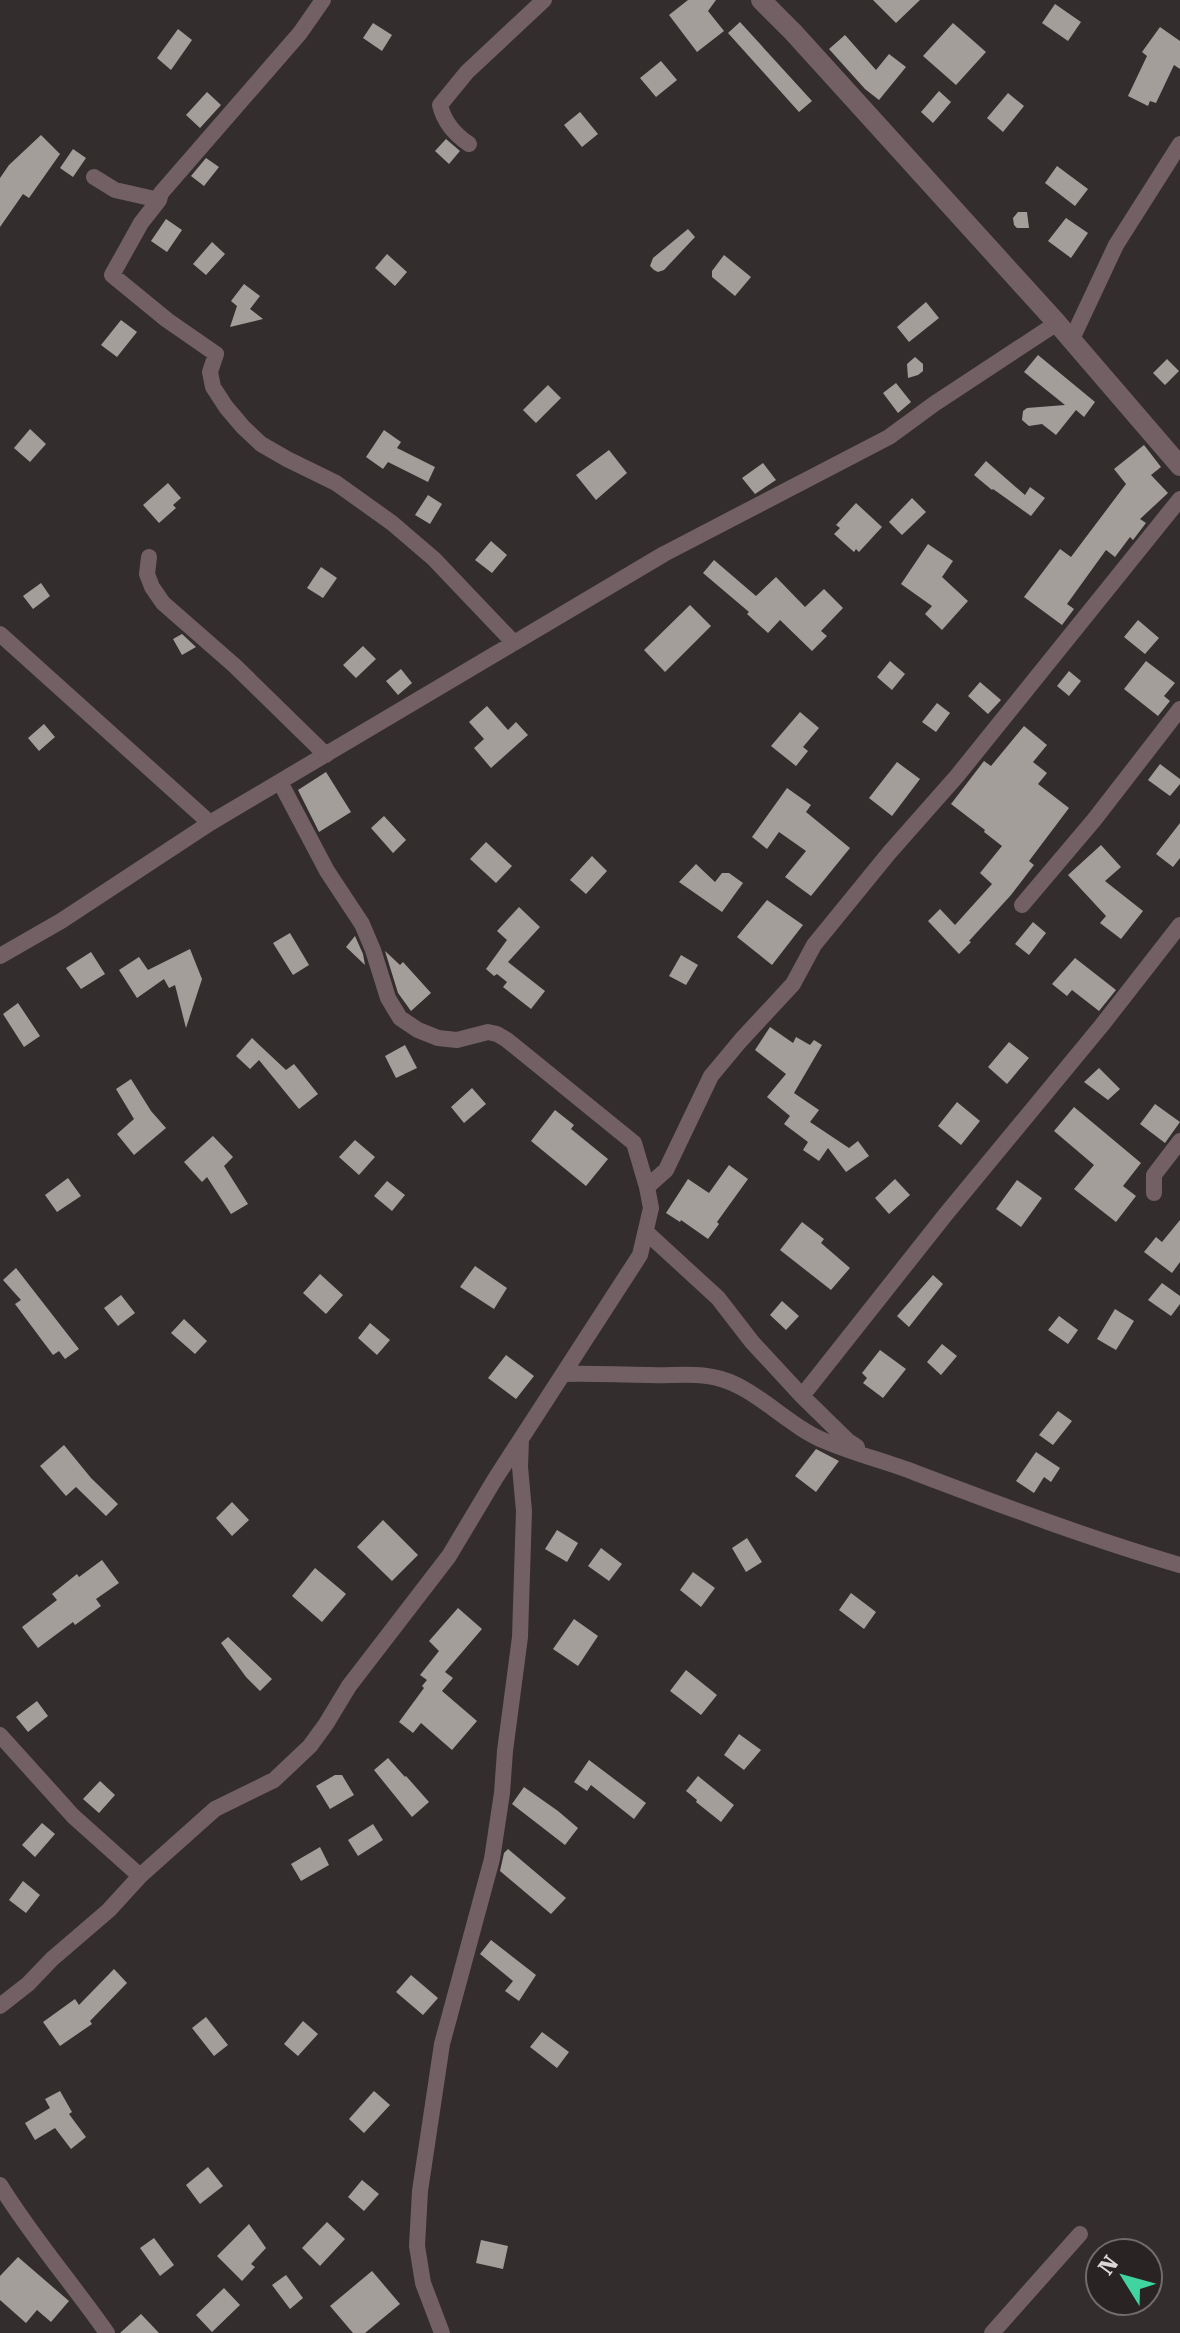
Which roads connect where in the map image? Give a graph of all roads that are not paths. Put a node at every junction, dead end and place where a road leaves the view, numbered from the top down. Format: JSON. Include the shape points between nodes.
{"nodes":[{"id":1,"x":323,"y":0,"type":"edge"},
{"id":2,"x":544,"y":0,"type":"edge"},
{"id":3,"x":761,"y":0,"type":"edge"},
{"id":4,"x":469,"y":144,"type":"dead end"},
{"id":5,"x":1180,"y":144,"type":"edge"},
{"id":6,"x":94,"y":177,"type":"dead end"},
{"id":7,"x":159,"y":200,"type":"junction"},
{"id":8,"x":1057,"y":323,"type":"junction"},
{"id":9,"x":1071,"y":341,"type":"junction"},
{"id":10,"x":1180,"y":466,"type":"edge"},
{"id":11,"x":1180,"y":499,"type":"edge"},
{"id":12,"x":149,"y":557,"type":"dead end"},
{"id":13,"x":0,"y":634,"type":"edge"},
{"id":14,"x":514,"y":643,"type":"junction"},
{"id":15,"x":1180,"y":709,"type":"edge"},
{"id":16,"x":326,"y":755,"type":"junction"},
{"id":17,"x":280,"y":782,"type":"junction"},
{"id":18,"x":210,"y":823,"type":"junction"},
{"id":19,"x":1022,"y":905,"type":"dead end"},
{"id":20,"x":1180,"y":925,"type":"edge"},
{"id":21,"x":0,"y":956,"type":"edge"},
{"id":22,"x":1180,"y":1141,"type":"edge"},
{"id":23,"x":647,"y":1187,"type":"junction"},
{"id":24,"x":1154,"y":1193,"type":"dead end"},
{"id":25,"x":646,"y":1232,"type":"junction"},
{"id":26,"x":564,"y":1374,"type":"junction"},
{"id":27,"x":802,"y":1396,"type":"junction"},
{"id":28,"x":522,"y":1439,"type":"junction"},
{"id":29,"x":875,"y":1458,"type":"junction"},
{"id":30,"x":1180,"y":1565,"type":"edge"},
{"id":31,"x":0,"y":1735,"type":"edge"},
{"id":32,"x":140,"y":1876,"type":"junction"},
{"id":33,"x":0,"y":2006,"type":"edge"},
{"id":34,"x":0,"y":2185,"type":"edge"},
{"id":35,"x":1080,"y":2234,"type":"dead end"},
{"id":36,"x":107,"y":2333,"type":"edge"},
{"id":37,"x":442,"y":2333,"type":"edge"},
{"id":38,"x":992,"y":2333,"type":"edge"}],
"edges":[{"from":1,"to":7,"type":"street"},
{"from":2,"to":4,"type":"street","via":[[467,72],[440,105],[456,136]]},
{"from":3,"to":8,"type":"street"},
{"from":5,"to":9,"type":"street","via":[[1116,245]]},
{"from":6,"to":7,"type":"street","via":[[115,190]]},
{"from":7,"to":14,"type":"street","via":[[112,275],[216,354],[210,372],[213,387],[261,444],[336,483],[392,523]]},
{"from":8,"to":9,"type":"street"},
{"from":8,"to":14,"type":"street","via":[[889,437],[664,554]]},
{"from":9,"to":10,"type":"street"},
{"from":11,"to":23,"type":"street","via":[[814,945],[793,984],[711,1076],[666,1170]]},
{"from":12,"to":16,"type":"street","via":[[147,574],[163,603]]},
{"from":13,"to":18,"type":"street"},
{"from":14,"to":16,"type":"street"},
{"from":15,"to":19,"type":"street"},
{"from":16,"to":17,"type":"street"},
{"from":17,"to":18,"type":"street"},
{"from":17,"to":23,"type":"street","via":[[362,924],[400,1018],[438,1038],[457,1040],[488,1032],[507,1040],[634,1143]]},
{"from":18,"to":21,"type":"street"},
{"from":20,"to":27,"type":"street"},
{"from":22,"to":24,"type":"street","via":[[1154,1175]]},
{"from":23,"to":25,"type":"street","via":[[651,1208]]},
{"from":25,"to":26,"type":"street","via":[[640,1255]]},
{"from":25,"to":27,"type":"street","via":[[718,1298]]},
{"from":26,"to":28,"type":"street"},
{"from":26,"to":29,"type":"street","via":[[724,1379],[797,1427]]},
{"from":27,"to":29,"type":"street","via":[[848,1441]]},
{"from":28,"to":32,"type":"street","via":[[449,1556],[310,1746],[274,1780],[215,1809]]},
{"from":28,"to":37,"type":"street","via":[[520,1637],[502,1793],[492,1859],[442,2044],[420,2191],[417,2246],[423,2283]]},
{"from":29,"to":30,"type":"street","via":[[994,1504]]},
{"from":31,"to":32,"type":"street","via":[[73,1816]]},
{"from":32,"to":33,"type":"street"},
{"from":34,"to":36,"type":"street"},
{"from":35,"to":38,"type":"street"}]}
